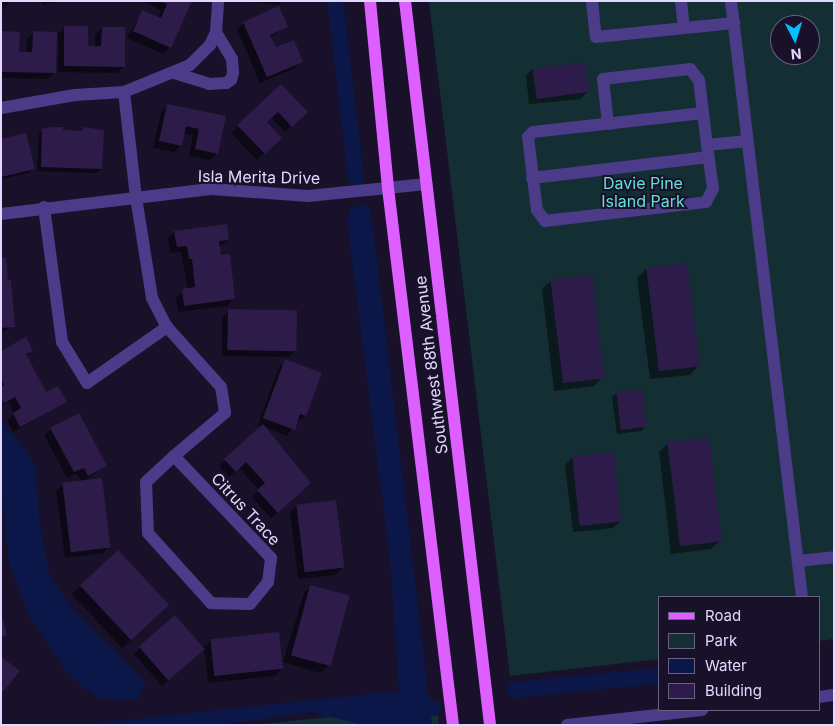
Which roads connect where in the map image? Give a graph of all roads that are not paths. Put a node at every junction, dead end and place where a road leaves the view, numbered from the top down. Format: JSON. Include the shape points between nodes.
{"nodes":[{"id":1,"x":218,"y":1,"type":"edge"},
{"id":2,"x":370,"y":1,"type":"edge"},
{"id":3,"x":405,"y":1,"type":"edge"},
{"id":4,"x":592,"y":1,"type":"edge"},
{"id":5,"x":681,"y":1,"type":"edge"},
{"id":6,"x":731,"y":1,"type":"edge"},
{"id":7,"x":734,"y":23,"type":"junction"},
{"id":8,"x":684,"y":28,"type":"junction"},
{"id":9,"x":216,"y":32,"type":"junction"},
{"id":10,"x":174,"y":73,"type":"junction"},
{"id":11,"x":124,"y":92,"type":"junction"},
{"id":12,"x":1,"y":108,"type":"edge"},
{"id":13,"x":702,"y":113,"type":"junction"},
{"id":14,"x":608,"y":124,"type":"junction"},
{"id":15,"x":747,"y":142,"type":"junction"},
{"id":16,"x":708,"y":151,"type":"junction"},
{"id":17,"x":532,"y":178,"type":"junction"},
{"id":18,"x":426,"y":184,"type":"junction"},
{"id":19,"x":388,"y":188,"type":"junction"},
{"id":20,"x":136,"y":197,"type":"junction"},
{"id":21,"x":44,"y":207,"type":"junction"},
{"id":22,"x":1,"y":214,"type":"edge"},
{"id":23,"x":167,"y":327,"type":"junction"},
{"id":24,"x":174,"y":456,"type":"junction"},
{"id":25,"x":834,"y":557,"type":"edge"},
{"id":26,"x":798,"y":561,"type":"junction"},
{"id":27,"x":802,"y":596,"type":"edge"},
{"id":28,"x":834,"y":695,"type":"edge"},
{"id":29,"x":820,"y":697,"type":"edge"},
{"id":30,"x":693,"y":711,"type":"edge"},
{"id":31,"x":453,"y":725,"type":"edge"},
{"id":32,"x":490,"y":725,"type":"edge"},
{"id":33,"x":566,"y":725,"type":"edge"}],
"edges":[{"from":1,"to":9,"type":"street"},
{"from":2,"to":19,"type":"main road","name":"Southwest 88th Avenue"},
{"from":3,"to":18,"type":"main road","name":"Southwest 88th Avenue"},
{"from":4,"to":8,"type":"street","via":[[596,37]]},
{"from":5,"to":8,"type":"street"},
{"from":6,"to":7,"type":"street"},
{"from":7,"to":8,"type":"street"},
{"from":7,"to":15,"type":"street"},
{"from":9,"to":10,"type":"street","via":[[200,58]]},
{"from":9,"to":10,"type":"street","via":[[232,59],[234,74],[231,80],[209,84]]},
{"from":10,"to":11,"type":"street"},
{"from":11,"to":12,"type":"street","via":[[75,94]]},
{"from":11,"to":20,"type":"street","name":"Citrus Trace"},
{"from":13,"to":14,"type":"street"},
{"from":13,"to":14,"type":"street","via":[[699,80],[690,69],[603,79]]},
{"from":13,"to":16,"type":"street"},
{"from":14,"to":17,"type":"street","via":[[533,132],[528,137]]},
{"from":15,"to":16,"type":"street"},
{"from":15,"to":26,"type":"street"},
{"from":16,"to":17,"type":"street"},
{"from":16,"to":17,"type":"street","via":[[712,189],[706,202],[545,221],[537,210]]},
{"from":18,"to":19,"type":"street","name":"Isla Merita Drive"},
{"from":18,"to":32,"type":"main road","name":"Southwest 88th Avenue"},
{"from":19,"to":20,"type":"street","name":"Isla Merita Drive","via":[[308,196],[211,190]]},
{"from":19,"to":31,"type":"main road","name":"Southwest 88th Avenue"},
{"from":20,"to":21,"type":"street","name":"Isla Merita Drive"},
{"from":20,"to":23,"type":"street","name":"Citrus Trace","via":[[152,298]]},
{"from":21,"to":22,"type":"street","name":"Isla Merita Drive"},
{"from":21,"to":23,"type":"street","via":[[62,342],[87,383]]},
{"from":23,"to":24,"type":"street","name":"Citrus Trace","via":[[221,387],[225,413]]},
{"from":24,"to":24,"type":"street","name":"Citrus Trace","via":[[146,482],[148,533],[210,603],[250,604],[268,582],[272,558]]},
{"from":25,"to":26,"type":"street"},
{"from":26,"to":27,"type":"street"},
{"from":28,"to":29,"type":"street"},
{"from":30,"to":33,"type":"street"}]}
